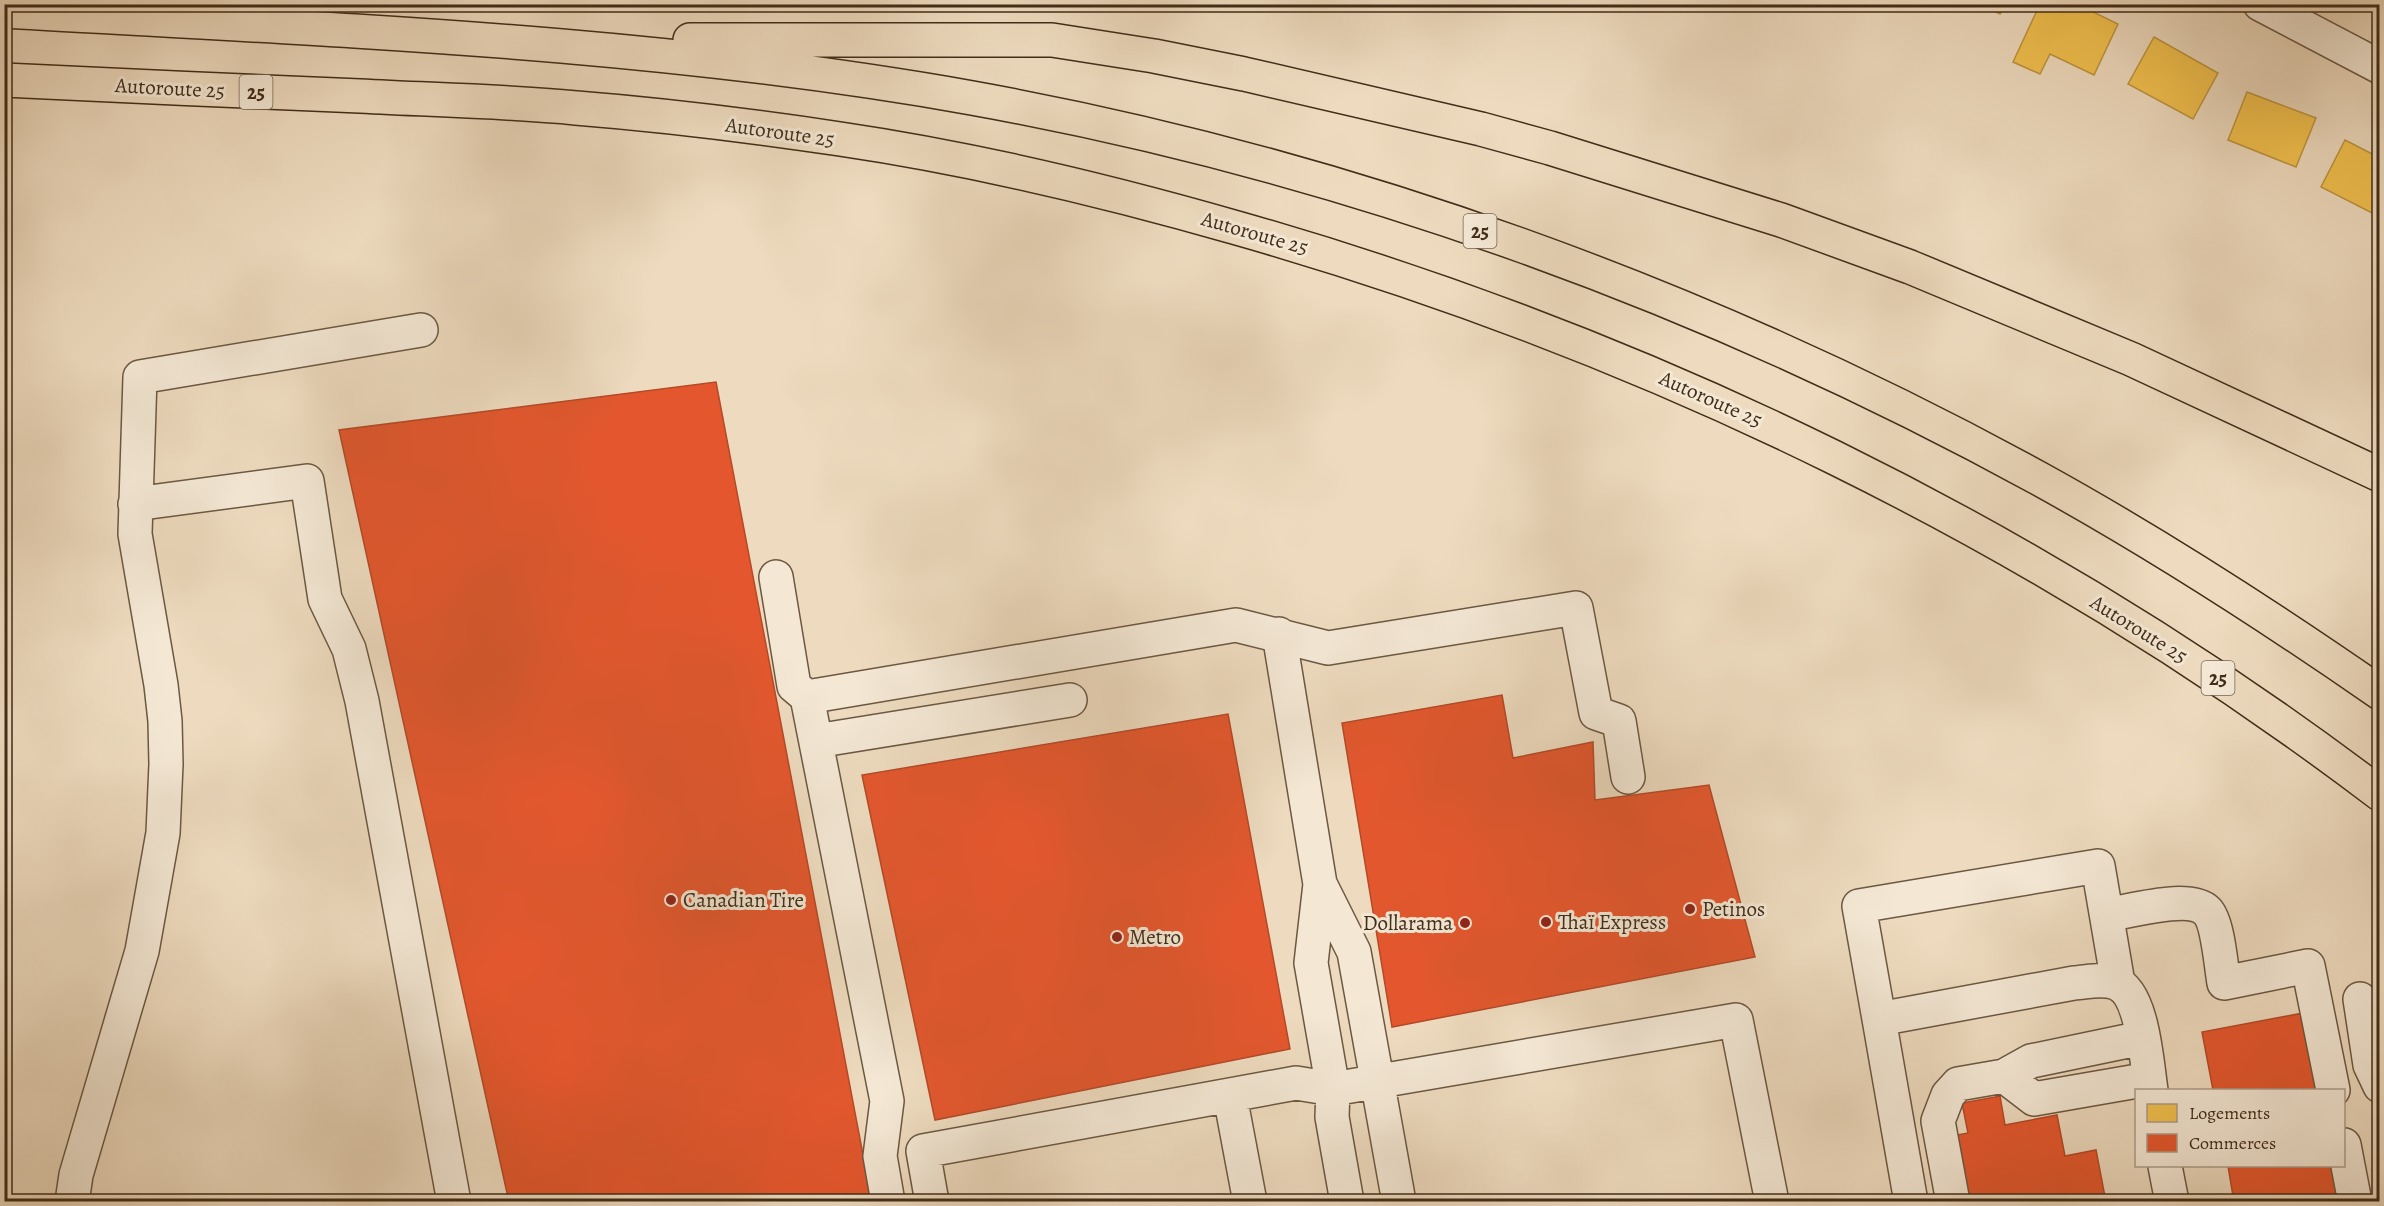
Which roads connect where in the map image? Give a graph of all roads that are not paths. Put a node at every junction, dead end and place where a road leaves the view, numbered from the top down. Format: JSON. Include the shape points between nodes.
{"nodes":[{"id":1,"x":2260,"y":4,"type":"edge"},
{"id":2,"x":4,"y":11,"type":"edge"},
{"id":3,"x":487,"y":39,"type":"junction"},
{"id":4,"x":2379,"y":67,"type":"edge"},
{"id":5,"x":4,"y":80,"type":"edge"},
{"id":6,"x":421,"y":330,"type":"dead end"},
{"id":7,"x":2379,"y":475,"type":"edge"},
{"id":8,"x":135,"y":504,"type":"junction"},
{"id":9,"x":776,"y":577,"type":"dead end"},
{"id":10,"x":1279,"y":634,"type":"junction"},
{"id":11,"x":2379,"y":693,"type":"edge"},
{"id":12,"x":807,"y":697,"type":"junction"},
{"id":13,"x":1070,"y":700,"type":"dead end"},
{"id":14,"x":816,"y":741,"type":"junction"},
{"id":15,"x":1628,"y":777,"type":"dead end"},
{"id":16,"x":2379,"y":794,"type":"edge"},
{"id":17,"x":1320,"y":884,"type":"junction"},
{"id":18,"x":2107,"y":915,"type":"junction"},
{"id":19,"x":2118,"y":983,"type":"junction"},
{"id":20,"x":2360,"y":999,"type":"dead end"},
{"id":21,"x":1879,"y":1019,"type":"junction"},
{"id":22,"x":2142,"y":1038,"type":"junction"},
{"id":23,"x":2004,"y":1076,"type":"junction"},
{"id":24,"x":1379,"y":1082,"type":"junction"},
{"id":25,"x":2150,"y":1085,"type":"edge"},
{"id":26,"x":2379,"y":1086,"type":"edge"},
{"id":27,"x":1333,"y":1089,"type":"junction"},
{"id":28,"x":2333,"y":1089,"type":"edge"},
{"id":29,"x":1230,"y":1096,"type":"junction"},
{"id":30,"x":887,"y":1101,"type":"junction"},
{"id":31,"x":923,"y":1151,"type":"junction"},
{"id":32,"x":2345,"y":1154,"type":"edge"},
{"id":33,"x":2165,"y":1167,"type":"edge"},
{"id":34,"x":72,"y":1202,"type":"edge"},
{"id":35,"x":454,"y":1202,"type":"edge"},
{"id":36,"x":888,"y":1202,"type":"edge"},
{"id":37,"x":932,"y":1202,"type":"edge"},
{"id":38,"x":1250,"y":1202,"type":"edge"},
{"id":39,"x":1347,"y":1202,"type":"edge"},
{"id":40,"x":1399,"y":1202,"type":"edge"},
{"id":41,"x":1772,"y":1202,"type":"edge"},
{"id":42,"x":1911,"y":1202,"type":"edge"},
{"id":43,"x":1953,"y":1202,"type":"edge"},
{"id":44,"x":2172,"y":1202,"type":"edge"},
{"id":45,"x":2355,"y":1202,"type":"edge"}],
"edges":[{"from":1,"to":4,"type":"street"},
{"from":2,"to":3,"type":"highway","number":"25"},
{"from":3,"to":7,"type":"highway","via":[[1052,40],[1165,58],[1355,99],[1550,148],[1781,220],[1869,252],[2131,359]]},
{"from":3,"to":11,"type":"highway","number":"25","via":[[675,56],[974,98],[1128,129],[1256,162],[1457,222],[1744,334],[1979,447],[2170,555]]},
{"from":5,"to":16,"type":"highway","name":"Autoroute 25","number":"25","via":[[528,104],[727,124],[1000,167],[1292,243],[1535,326],[1696,392],[1802,441],[1982,536],[2109,609],[2215,676]]},
{"from":6,"to":8,"type":"street","via":[[140,377]]},
{"from":8,"to":34,"type":"street","via":[[135,534],[165,721],[163,833],[142,951],[76,1175]]},
{"from":8,"to":35,"type":"street","via":[[307,481],[325,599],[349,649],[362,701]]},
{"from":9,"to":12,"type":"street","via":[[794,686]]},
{"from":10,"to":12,"type":"street","via":[[1236,626]]},
{"from":10,"to":15,"type":"street","via":[[1328,648],[1576,608],[1596,713],[1619,721]]},
{"from":10,"to":17,"type":"street"},
{"from":12,"to":14,"type":"street"},
{"from":13,"to":14,"type":"street"},
{"from":14,"to":30,"type":"street"},
{"from":17,"to":24,"type":"street","via":[[1354,951]]},
{"from":17,"to":27,"type":"street","via":[[1311,963]]},
{"from":18,"to":19,"type":"street"},
{"from":18,"to":21,"type":"street","via":[[2098,866],[1859,906]]},
{"from":18,"to":28,"type":"street","via":[[2175,904],[2198,905],[2212,921],[2224,983],[2308,966]]},
{"from":19,"to":21,"type":"street","via":[[2074,983]]},
{"from":19,"to":22,"type":"street","via":[[2131,996],[2138,1011]]},
{"from":20,"to":26,"type":"street","via":[[2370,1065]]},
{"from":21,"to":42,"type":"street"},
{"from":22,"to":23,"type":"street","via":[[2031,1060]]},
{"from":22,"to":25,"type":"street"},
{"from":23,"to":25,"type":"street","via":[[2034,1099]]},
{"from":23,"to":43,"type":"street","via":[[1958,1084],[1948,1095],[1938,1121]]},
{"from":24,"to":27,"type":"street"},
{"from":24,"to":40,"type":"street"},
{"from":24,"to":41,"type":"street","via":[[1736,1020]]},
{"from":27,"to":29,"type":"street","via":[[1296,1083]]},
{"from":27,"to":39,"type":"street","via":[[1332,1117]]},
{"from":29,"to":31,"type":"street"},
{"from":29,"to":38,"type":"street"},
{"from":30,"to":31,"type":"street"},
{"from":30,"to":36,"type":"street","via":[[880,1156]]},
{"from":31,"to":37,"type":"street"},
{"from":32,"to":45,"type":"street"},
{"from":33,"to":44,"type":"street"}]}
